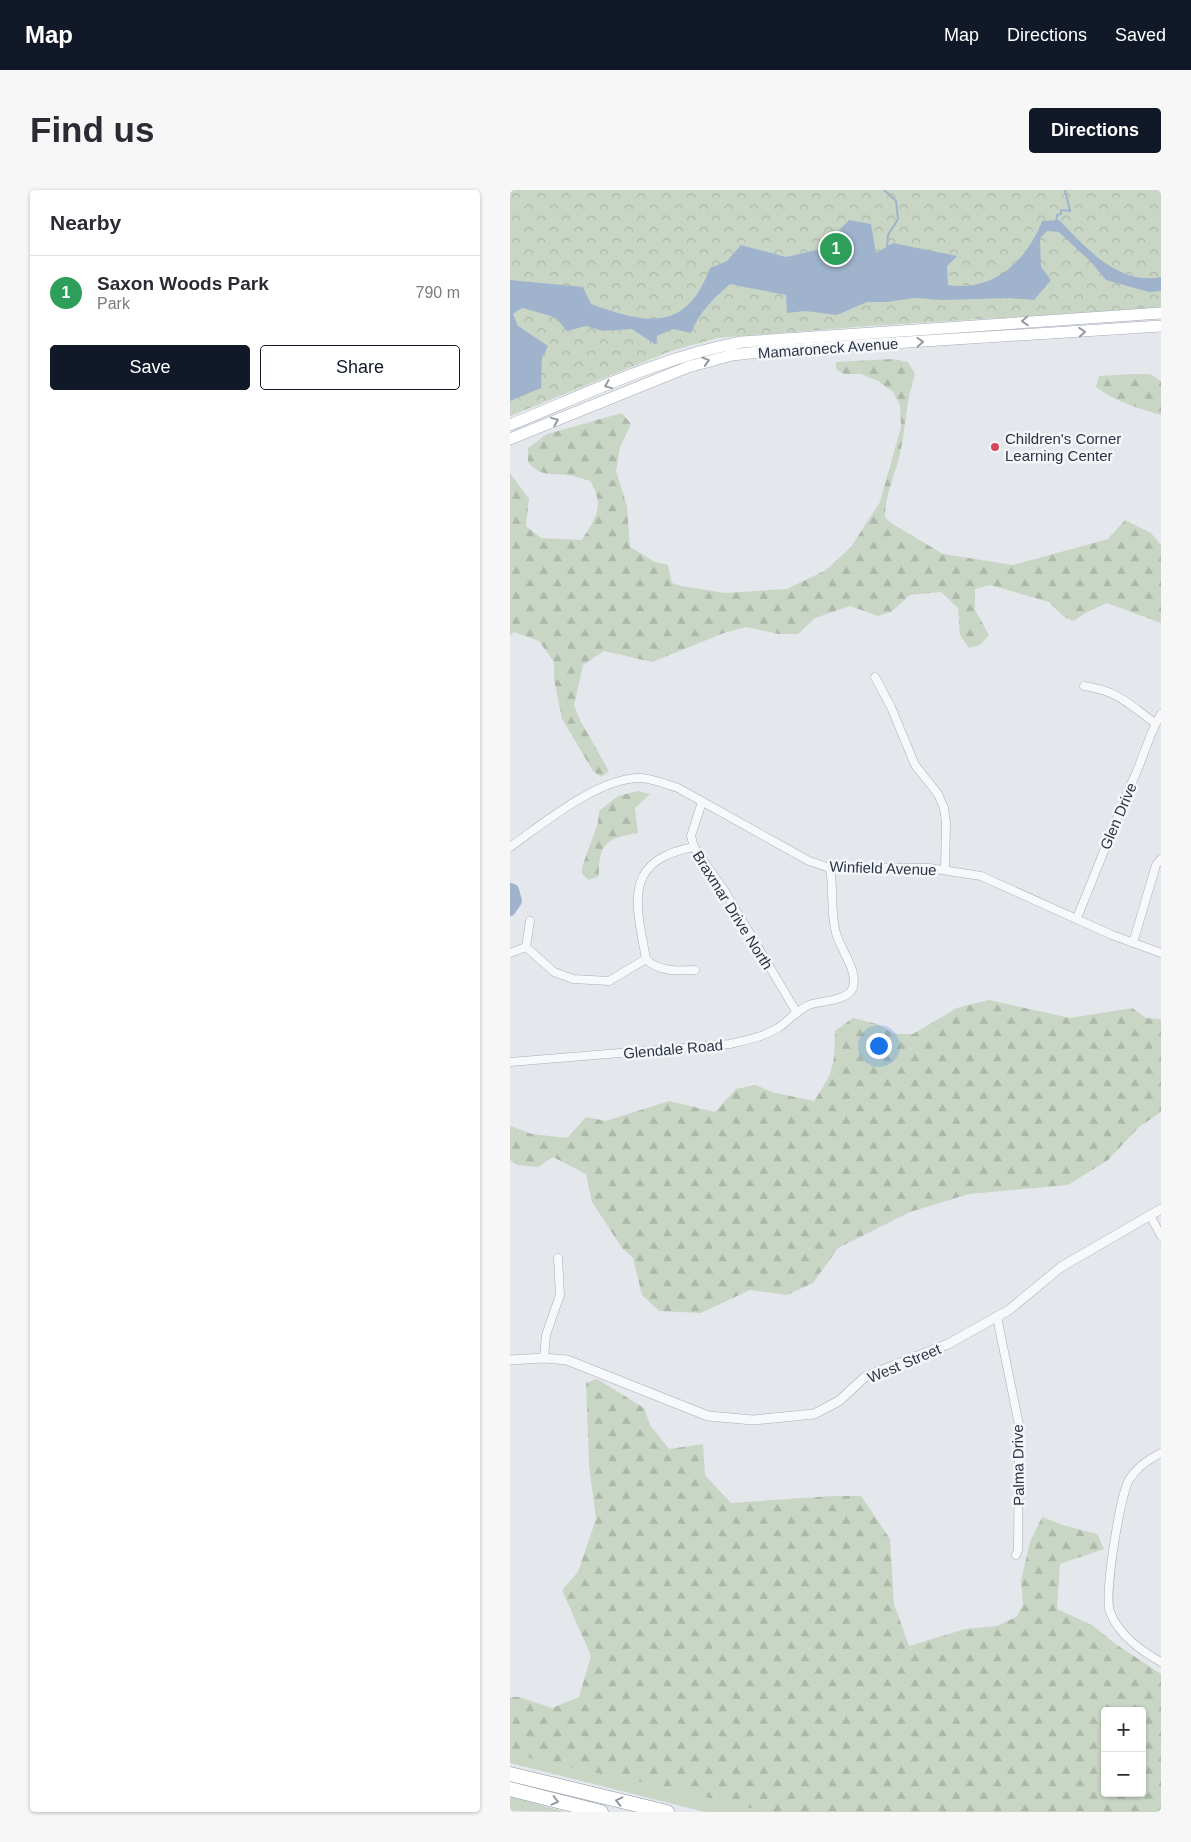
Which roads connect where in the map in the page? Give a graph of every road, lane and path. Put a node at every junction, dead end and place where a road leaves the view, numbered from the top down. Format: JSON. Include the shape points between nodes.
{"nodes":[{"id":1,"x":1161,"y":313,"type":"edge"},
{"id":2,"x":1103,"y":317,"type":"junction"},
{"id":3,"x":1161,"y":326,"type":"edge"},
{"id":4,"x":1103,"y":331,"type":"junction"},
{"id":5,"x":653,"y":367,"type":"junction"},
{"id":6,"x":659,"y":379,"type":"junction"},
{"id":7,"x":510,"y":424,"type":"edge"},
{"id":8,"x":510,"y":439,"type":"edge"},
{"id":9,"x":875,"y":677,"type":"dead end"},
{"id":10,"x":1084,"y":686,"type":"dead end"},
{"id":11,"x":1161,"y":714,"type":"edge"},
{"id":12,"x":1155,"y":723,"type":"junction"},
{"id":13,"x":702,"y":802,"type":"junction"},
{"id":14,"x":510,"y":846,"type":"edge"},
{"id":15,"x":694,"y":847,"type":"junction"},
{"id":16,"x":1161,"y":858,"type":"edge"},
{"id":17,"x":830,"y":868,"type":"junction"},
{"id":18,"x":944,"y":870,"type":"junction"},
{"id":19,"x":1077,"y":918,"type":"junction"},
{"id":20,"x":530,"y":921,"type":"dead end"},
{"id":21,"x":1133,"y":944,"type":"junction"},
{"id":22,"x":526,"y":947,"type":"junction"},
{"id":23,"x":1161,"y":952,"type":"edge"},
{"id":24,"x":510,"y":953,"type":"edge"},
{"id":25,"x":646,"y":959,"type":"junction"},
{"id":26,"x":695,"y":970,"type":"dead end"},
{"id":27,"x":796,"y":1013,"type":"junction"},
{"id":28,"x":510,"y":1062,"type":"edge"},
{"id":29,"x":1161,"y":1209,"type":"edge"},
{"id":30,"x":1150,"y":1215,"type":"junction"},
{"id":31,"x":1161,"y":1236,"type":"edge"},
{"id":32,"x":558,"y":1258,"type":"dead end"},
{"id":33,"x":997,"y":1317,"type":"junction"},
{"id":34,"x":544,"y":1358,"type":"junction"},
{"id":35,"x":510,"y":1360,"type":"edge"},
{"id":36,"x":1161,"y":1452,"type":"edge"},
{"id":37,"x":1016,"y":1555,"type":"dead end"},
{"id":38,"x":1161,"y":1662,"type":"edge"},
{"id":39,"x":510,"y":1774,"type":"edge"},
{"id":40,"x":510,"y":1789,"type":"edge"},
{"id":41,"x":601,"y":1812,"type":"edge"},
{"id":42,"x":667,"y":1812,"type":"edge"}],
"edges":[{"from":1,"to":2,"type":"main road","name":"Mamaroneck Avenue"},
{"from":2,"to":4,"type":"street"},
{"from":2,"to":5,"type":"main road","name":"Mamaroneck Avenue","one_way":true,"via":[[761,339],[697,351]]},
{"from":3,"to":4,"type":"main road","name":"Mamaroneck Avenue"},
{"from":6,"to":4,"type":"main road","name":"Mamaroneck Avenue","one_way":true,"via":[[710,360],[767,351]]},
{"from":5,"to":6,"type":"street"},
{"from":5,"to":7,"type":"main road","name":"Mamaroneck Avenue","one_way":true},
{"from":8,"to":6,"type":"main road","name":"Mamaroneck Avenue","one_way":true},
{"from":9,"to":18,"type":"street","via":[[915,765],[938,794],[944,808]]},
{"from":10,"to":12,"type":"street","via":[[1102,688],[1115,694]]},
{"from":11,"to":12,"type":"street","name":"Glen Drive"},
{"from":12,"to":19,"type":"street","name":"Glen Drive","via":[[1142,764]]},
{"from":13,"to":14,"type":"street","name":"Winfield Avenue","via":[[657,780],[623,780],[600,787]]},
{"from":13,"to":15,"type":"street","name":"Braxmar Drive North","via":[[691,836]]},
{"from":13,"to":17,"type":"street","name":"Winfield Avenue","via":[[777,845]]},
{"from":15,"to":25,"type":"street","via":[[663,856],[643,876],[637,891]]},
{"from":15,"to":27,"type":"street","name":"Braxmar Drive North","via":[[724,890]]},
{"from":16,"to":21,"type":"street","via":[[1156,865]]},
{"from":17,"to":18,"type":"street","name":"Winfield Avenue"},
{"from":17,"to":27,"type":"street","name":"Glendale Road","via":[[836,934],[854,979],[853,988],[848,994],[810,1004]]},
{"from":18,"to":19,"type":"street","name":"Winfield Avenue","via":[[982,876]]},
{"from":19,"to":21,"type":"street","name":"Winfield Avenue"},
{"from":20,"to":22,"type":"street"},
{"from":21,"to":23,"type":"street","name":"Winfield Avenue"},
{"from":22,"to":24,"type":"street"},
{"from":22,"to":25,"type":"street","via":[[554,972],[573,979],[609,982]]},
{"from":25,"to":26,"type":"street","via":[[666,969]]},
{"from":27,"to":28,"type":"street","name":"Glendale Road","via":[[765,1035],[730,1044]]},
{"from":29,"to":30,"type":"street","name":"West Street"},
{"from":30,"to":31,"type":"street"},
{"from":30,"to":33,"type":"street","name":"West Street","via":[[1061,1267]]},
{"from":32,"to":34,"type":"street","via":[[560,1295],[546,1335]]},
{"from":33,"to":34,"type":"street","name":"West Street","via":[[948,1344],[865,1377],[827,1409],[789,1417],[753,1420],[708,1416],[567,1360]]},
{"from":33,"to":37,"type":"street","name":"Palma Drive","via":[[1019,1425],[1020,1494]]},
{"from":34,"to":35,"type":"street","name":"West Street"},
{"from":36,"to":38,"type":"street","via":[[1137,1469],[1125,1490],[1108,1603],[1116,1624],[1125,1635],[1142,1651]]},
{"from":42,"to":39,"type":"highway","one_way":true},
{"from":40,"to":41,"type":"highway","one_way":true}]}
